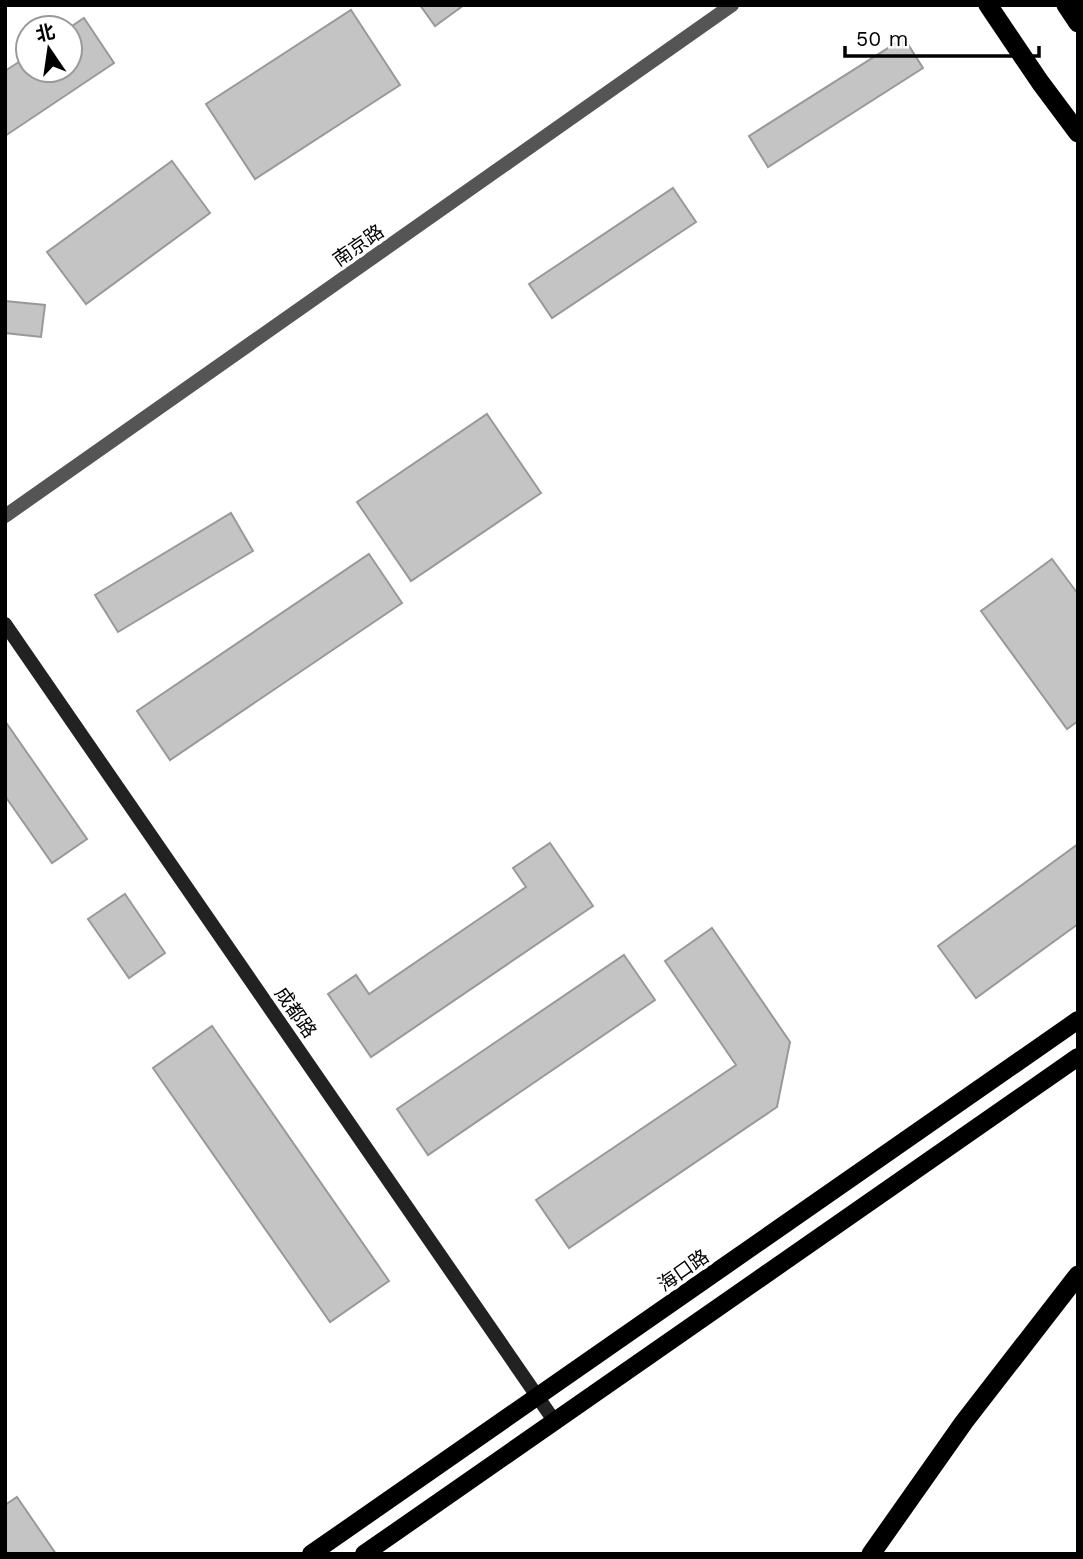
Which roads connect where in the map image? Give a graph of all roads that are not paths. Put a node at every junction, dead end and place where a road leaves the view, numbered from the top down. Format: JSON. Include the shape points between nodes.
{"nodes":[{"id":1,"x":732,"y":5,"type":"edge"},
{"id":2,"x":988,"y":5,"type":"edge"},
{"id":3,"x":1066,"y":5,"type":"edge"},
{"id":4,"x":1078,"y":23,"type":"edge"},
{"id":5,"x":1078,"y":133,"type":"edge"},
{"id":6,"x":5,"y":516,"type":"edge"},
{"id":7,"x":5,"y":624,"type":"edge"},
{"id":8,"x":1078,"y":1020,"type":"edge"},
{"id":9,"x":1078,"y":1057,"type":"edge"},
{"id":10,"x":1078,"y":1275,"type":"edge"},
{"id":11,"x":538,"y":1397,"type":"junction"},
{"id":12,"x":555,"y":1422,"type":"junction"},
{"id":13,"x":311,"y":1554,"type":"edge"},
{"id":14,"x":364,"y":1554,"type":"edge"},
{"id":15,"x":871,"y":1554,"type":"edge"}],
"edges":[{"from":1,"to":6,"type":"street","name":"南京路"},
{"from":2,"to":5,"type":"highway"},
{"from":3,"to":4,"type":"highway"},
{"from":7,"to":11,"type":"main road","name":"成都路"},
{"from":8,"to":11,"type":"main road","name":"海口路"},
{"from":9,"to":12,"type":"main road"},
{"from":10,"to":15,"type":"highway","via":[[964,1422]]},
{"from":11,"to":12,"type":"main road","name":"成都路"},
{"from":11,"to":13,"type":"main road","name":"海口路"},
{"from":12,"to":14,"type":"main road"}]}
